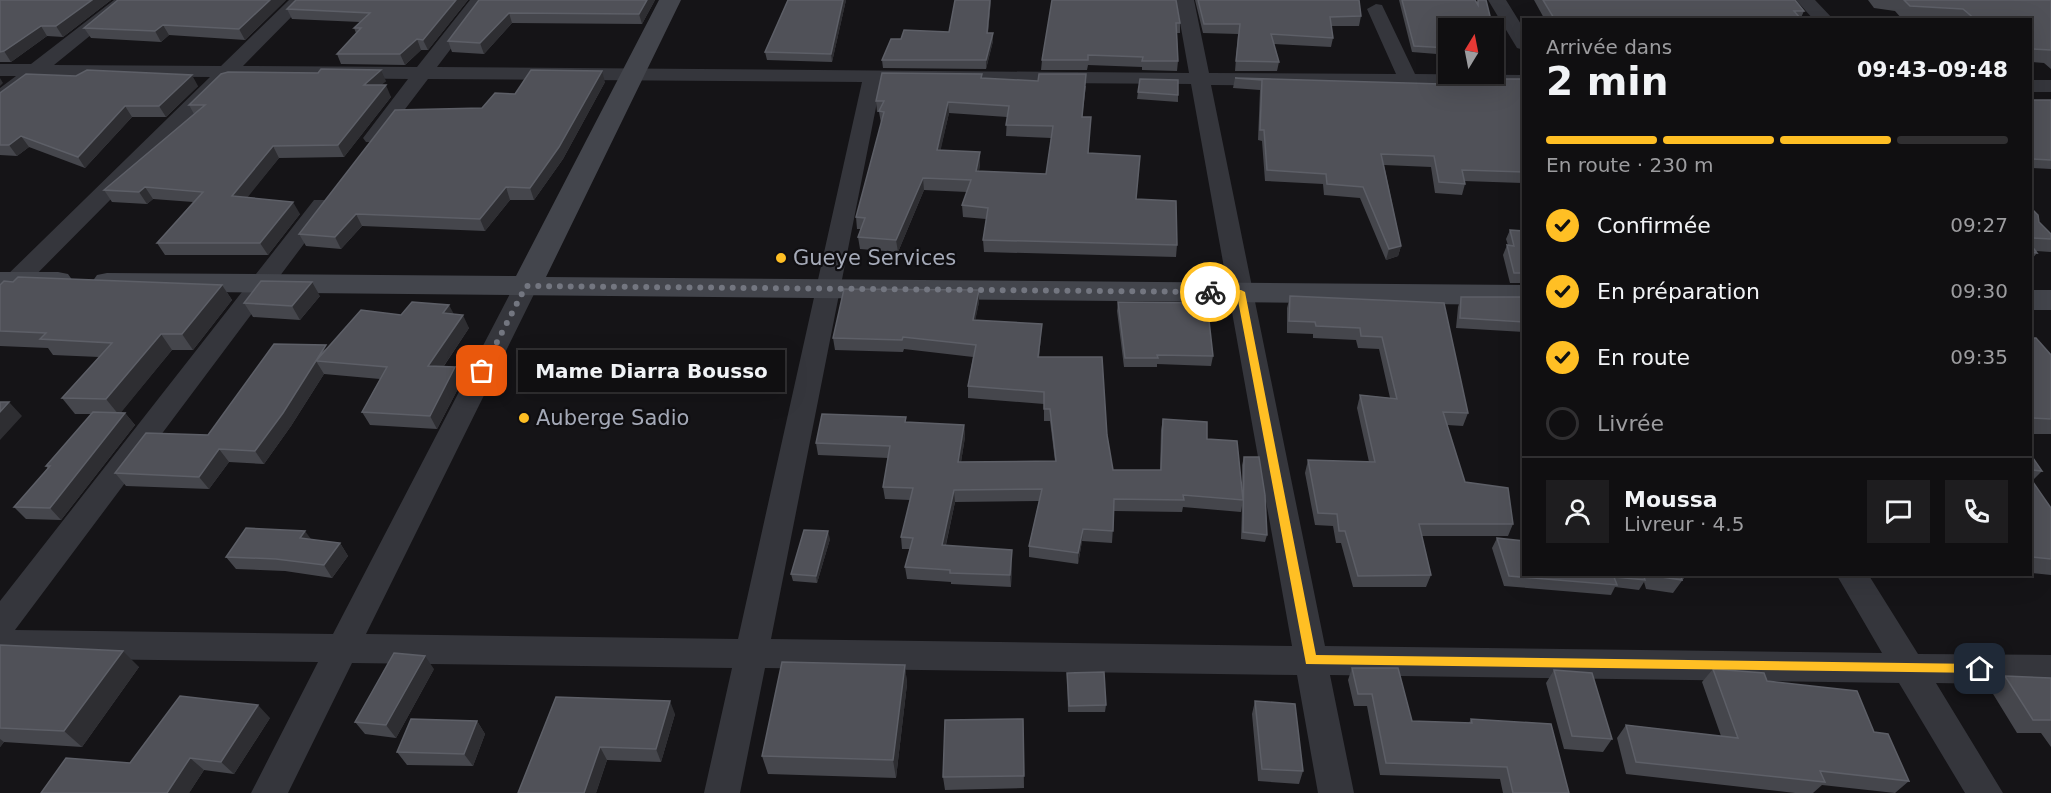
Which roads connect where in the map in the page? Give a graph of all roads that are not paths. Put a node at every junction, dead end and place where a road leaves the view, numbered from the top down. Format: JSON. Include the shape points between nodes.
{"nodes":[{"id":1,"x":125,"y":0,"type":"edge"},
{"id":2,"x":299,"y":0,"type":"edge"},
{"id":3,"x":479,"y":0,"type":"edge"},
{"id":4,"x":670,"y":0,"type":"edge"},
{"id":5,"x":1185,"y":0,"type":"edge"},
{"id":6,"x":1497,"y":0,"type":"edge"},
{"id":7,"x":1805,"y":0,"type":"edge"},
{"id":8,"x":1376,"y":9,"type":"dead end"},
{"id":9,"x":1823,"y":18,"type":"edge"},
{"id":10,"x":1522,"y":41,"type":"edge"},
{"id":11,"x":0,"y":70,"type":"edge"},
{"id":12,"x":35,"y":70,"type":"junction"},
{"id":13,"x":227,"y":72,"type":"junction"},
{"id":14,"x":423,"y":73,"type":"junction"},
{"id":15,"x":633,"y":74,"type":"junction"},
{"id":16,"x":873,"y":76,"type":"junction"},
{"id":17,"x":1200,"y":79,"type":"junction"},
{"id":18,"x":1407,"y":80,"type":"junction"},
{"id":19,"x":1522,"y":81,"type":"edge"},
{"id":20,"x":2032,"y":86,"type":"edge"},
{"id":21,"x":2051,"y":86,"type":"edge"},
{"id":22,"x":0,"y":98,"type":"edge"},
{"id":23,"x":360,"y":155,"type":"edge"},
{"id":24,"x":339,"y":183,"type":"edge"},
{"id":25,"x":262,"y":283,"type":"junction"},
{"id":26,"x":5,"y":286,"type":"edge"},
{"id":27,"x":526,"y":286,"type":"junction"},
{"id":28,"x":829,"y":288,"type":"junction"},
{"id":29,"x":1241,"y":292,"type":"junction"},
{"id":30,"x":1522,"y":295,"type":"edge"},
{"id":31,"x":2032,"y":300,"type":"edge"},
{"id":32,"x":2051,"y":300,"type":"edge"},
{"id":33,"x":1852,"y":576,"type":"edge"},
{"id":34,"x":0,"y":625,"type":"edge"},
{"id":35,"x":0,"y":644,"type":"edge"},
{"id":36,"x":342,"y":648,"type":"junction"},
{"id":37,"x":752,"y":653,"type":"junction"},
{"id":38,"x":1311,"y":661,"type":"junction"},
{"id":39,"x":1909,"y":668,"type":"junction"},
{"id":40,"x":2051,"y":670,"type":"edge"},
{"id":41,"x":269,"y":793,"type":"edge"},
{"id":42,"x":722,"y":793,"type":"edge"},
{"id":43,"x":1336,"y":793,"type":"edge"},
{"id":44,"x":1986,"y":793,"type":"edge"}],
"edges":[{"from":1,"to":12,"type":"street"},
{"from":2,"to":13,"type":"street"},
{"from":3,"to":14,"type":"street"},
{"from":4,"to":15,"type":"street"},
{"from":5,"to":17,"type":"street"},
{"from":6,"to":10,"type":"street"},
{"from":7,"to":9,"type":"street"},
{"from":8,"to":18,"type":"street"},
{"from":11,"to":12,"type":"street"},
{"from":12,"to":13,"type":"street"},
{"from":12,"to":22,"type":"street"},
{"from":13,"to":14,"type":"street"},
{"from":13,"to":26,"type":"street"},
{"from":14,"to":15,"type":"street"},
{"from":14,"to":23,"type":"street"},
{"from":15,"to":16,"type":"street"},
{"from":15,"to":27,"type":"street"},
{"from":16,"to":17,"type":"street"},
{"from":16,"to":28,"type":"street"},
{"from":17,"to":18,"type":"street"},
{"from":17,"to":29,"type":"street"},
{"from":18,"to":19,"type":"street"},
{"from":20,"to":21,"type":"street"},
{"from":24,"to":25,"type":"street"},
{"from":25,"to":26,"type":"street"},
{"from":25,"to":27,"type":"street"},
{"from":25,"to":34,"type":"street"},
{"from":27,"to":28,"type":"street"},
{"from":27,"to":36,"type":"street"},
{"from":28,"to":29,"type":"street"},
{"from":28,"to":37,"type":"street"},
{"from":29,"to":30,"type":"street"},
{"from":29,"to":38,"type":"street"},
{"from":31,"to":32,"type":"street"},
{"from":33,"to":39,"type":"street"},
{"from":35,"to":36,"type":"street"},
{"from":36,"to":37,"type":"street"},
{"from":36,"to":41,"type":"street"},
{"from":37,"to":38,"type":"street"},
{"from":37,"to":42,"type":"street"},
{"from":38,"to":39,"type":"street"},
{"from":38,"to":43,"type":"street"},
{"from":39,"to":40,"type":"street"},
{"from":39,"to":44,"type":"street"}]}
